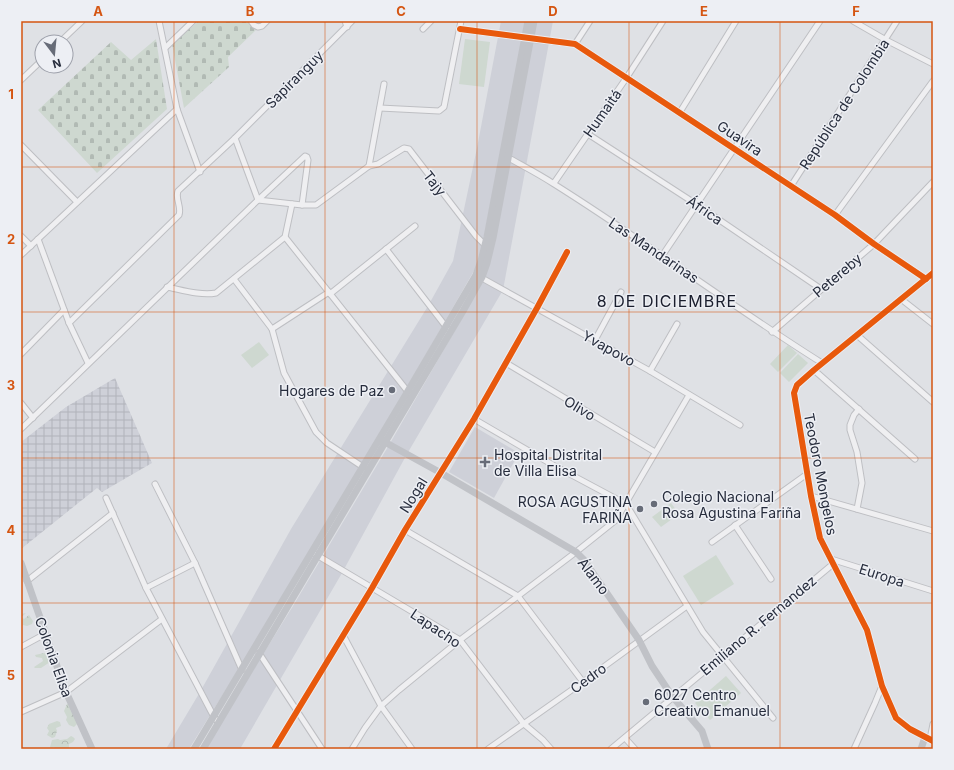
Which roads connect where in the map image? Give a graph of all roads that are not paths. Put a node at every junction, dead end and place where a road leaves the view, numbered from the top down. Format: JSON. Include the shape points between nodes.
{"nodes":[{"id":1,"x":82,"y":21,"type":"edge"},
{"id":2,"x":160,"y":21,"type":"edge"},
{"id":3,"x":193,"y":21,"type":"edge"},
{"id":4,"x":251,"y":21,"type":"edge"},
{"id":5,"x":267,"y":21,"type":"edge"},
{"id":6,"x":345,"y":21,"type":"edge"},
{"id":7,"x":352,"y":21,"type":"edge"},
{"id":8,"x":431,"y":21,"type":"edge"},
{"id":9,"x":461,"y":21,"type":"edge"},
{"id":10,"x":528,"y":21,"type":"edge"},
{"id":11,"x":534,"y":21,"type":"edge"},
{"id":12,"x":590,"y":21,"type":"edge"},
{"id":13,"x":663,"y":21,"type":"edge"},
{"id":14,"x":736,"y":21,"type":"edge"},
{"id":15,"x":820,"y":21,"type":"edge"},
{"id":16,"x":854,"y":21,"type":"edge"},
{"id":17,"x":897,"y":21,"type":"edge"},
{"id":18,"x":346,"y":27,"type":"junction"},
{"id":19,"x":423,"y":29,"type":"dead end"},
{"id":20,"x":460,"y":29,"type":"junction"},
{"id":21,"x":68,"y":34,"type":"edge"},
{"id":22,"x":528,"y":39,"type":"junction"},
{"id":23,"x":886,"y":40,"type":"junction"},
{"id":24,"x":575,"y":44,"type":"junction"},
{"id":25,"x":165,"y":48,"type":"junction"},
{"id":26,"x":933,"y":64,"type":"edge"},
{"id":27,"x":34,"y":68,"type":"edge"},
{"id":28,"x":627,"y":77,"type":"junction"},
{"id":29,"x":21,"y":80,"type":"edge"},
{"id":30,"x":933,"y":81,"type":"edge"},
{"id":31,"x":384,"y":84,"type":"dead end"},
{"id":32,"x":380,"y":108,"type":"junction"},
{"id":33,"x":177,"y":109,"type":"junction"},
{"id":34,"x":680,"y":112,"type":"junction"},
{"id":35,"x":588,"y":134,"type":"junction"},
{"id":36,"x":235,"y":138,"type":"junction"},
{"id":37,"x":21,"y":145,"type":"edge"},
{"id":38,"x":734,"y":148,"type":"junction"},
{"id":39,"x":506,"y":156,"type":"junction"},
{"id":40,"x":369,"y":166,"type":"junction"},
{"id":41,"x":200,"y":172,"type":"junction"},
{"id":42,"x":933,"y":182,"type":"edge"},
{"id":43,"x":554,"y":183,"type":"junction"},
{"id":44,"x":791,"y":186,"type":"junction"},
{"id":45,"x":258,"y":200,"type":"junction"},
{"id":46,"x":77,"y":202,"type":"junction"},
{"id":47,"x":292,"y":204,"type":"junction"},
{"id":48,"x":696,"y":204,"type":"junction"},
{"id":49,"x":302,"y":205,"type":"junction"},
{"id":50,"x":835,"y":215,"type":"junction"},
{"id":51,"x":415,"y":226,"type":"dead end"},
{"id":52,"x":21,"y":236,"type":"edge"},
{"id":53,"x":285,"y":237,"type":"junction"},
{"id":54,"x":38,"y":239,"type":"junction"},
{"id":55,"x":874,"y":244,"type":"junction"},
{"id":56,"x":31,"y":246,"type":"junction"},
{"id":57,"x":488,"y":247,"type":"junction"},
{"id":58,"x":386,"y":249,"type":"junction"},
{"id":59,"x":567,"y":252,"type":"dead end"},
{"id":60,"x":21,"y":255,"type":"edge"},
{"id":61,"x":662,"y":256,"type":"junction"},
{"id":62,"x":933,"y":273,"type":"edge"},
{"id":63,"x":479,"y":276,"type":"junction"},
{"id":64,"x":234,"y":279,"type":"junction"},
{"id":65,"x":926,"y":279,"type":"junction"},
{"id":66,"x":167,"y":287,"type":"junction"},
{"id":67,"x":821,"y":289,"type":"junction"},
{"id":68,"x":621,"y":292,"type":"dead end"},
{"id":69,"x":330,"y":293,"type":"junction"},
{"id":70,"x":901,"y":299,"type":"junction"},
{"id":71,"x":537,"y":308,"type":"junction"},
{"id":72,"x":64,"y":310,"type":"junction"},
{"id":73,"x":69,"y":323,"type":"junction"},
{"id":74,"x":677,"y":324,"type":"dead end"},
{"id":75,"x":933,"y":324,"type":"edge"},
{"id":76,"x":272,"y":329,"type":"junction"},
{"id":77,"x":448,"y":329,"type":"junction"},
{"id":78,"x":772,"y":332,"type":"junction"},
{"id":79,"x":857,"y":335,"type":"junction"},
{"id":80,"x":595,"y":340,"type":"junction"},
{"id":81,"x":21,"y":354,"type":"edge"},
{"id":82,"x":88,"y":363,"type":"junction"},
{"id":83,"x":506,"y":363,"type":"junction"},
{"id":84,"x":822,"y":363,"type":"junction"},
{"id":85,"x":814,"y":370,"type":"junction"},
{"id":86,"x":650,"y":371,"type":"junction"},
{"id":87,"x":410,"y":394,"type":"junction"},
{"id":88,"x":689,"y":394,"type":"junction"},
{"id":89,"x":933,"y":402,"type":"edge"},
{"id":90,"x":21,"y":403,"type":"edge"},
{"id":91,"x":859,"y":409,"type":"junction"},
{"id":92,"x":33,"y":418,"type":"junction"},
{"id":93,"x":474,"y":419,"type":"junction"},
{"id":94,"x":740,"y":425,"type":"dead end"},
{"id":95,"x":21,"y":429,"type":"edge"},
{"id":96,"x":382,"y":441,"type":"junction"},
{"id":97,"x":655,"y":452,"type":"junction"},
{"id":98,"x":915,"y":460,"type":"dead end"},
{"id":99,"x":363,"y":467,"type":"junction"},
{"id":100,"x":441,"y":473,"type":"junction"},
{"id":101,"x":807,"y":474,"type":"junction"},
{"id":102,"x":155,"y":484,"type":"dead end"},
{"id":103,"x":811,"y":496,"type":"junction"},
{"id":104,"x":106,"y":498,"type":"dead end"},
{"id":105,"x":626,"y":504,"type":"junction"},
{"id":106,"x":857,"y":509,"type":"junction"},
{"id":107,"x":113,"y":513,"type":"junction"},
{"id":108,"x":735,"y":525,"type":"junction"},
{"id":109,"x":405,"y":530,"type":"junction"},
{"id":110,"x":933,"y":531,"type":"edge"},
{"id":111,"x":712,"y":542,"type":"dead end"},
{"id":112,"x":576,"y":552,"type":"junction"},
{"id":113,"x":315,"y":554,"type":"junction"},
{"id":114,"x":832,"y":561,"type":"junction"},
{"id":115,"x":21,"y":563,"type":"edge"},
{"id":116,"x":195,"y":563,"type":"junction"},
{"id":117,"x":771,"y":579,"type":"dead end"},
{"id":118,"x":27,"y":581,"type":"junction"},
{"id":119,"x":146,"y":588,"type":"junction"},
{"id":120,"x":372,"y":588,"type":"junction"},
{"id":121,"x":933,"y":591,"type":"edge"},
{"id":122,"x":518,"y":596,"type":"junction"},
{"id":123,"x":687,"y":606,"type":"junction"},
{"id":124,"x":162,"y":619,"type":"junction"},
{"id":125,"x":45,"y":634,"type":"junction"},
{"id":126,"x":343,"y":635,"type":"junction"},
{"id":127,"x":460,"y":640,"type":"junction"},
{"id":128,"x":640,"y":640,"type":"junction"},
{"id":129,"x":21,"y":647,"type":"edge"},
{"id":130,"x":259,"y":653,"type":"junction"},
{"id":131,"x":721,"y":656,"type":"junction"},
{"id":132,"x":249,"y":665,"type":"junction"},
{"id":133,"x":242,"y":670,"type":"junction"},
{"id":134,"x":583,"y":682,"type":"junction"},
{"id":135,"x":882,"y":686,"type":"junction"},
{"id":136,"x":66,"y":692,"type":"junction"},
{"id":137,"x":672,"y":696,"type":"junction"},
{"id":138,"x":381,"y":706,"type":"junction"},
{"id":139,"x":297,"y":711,"type":"junction"},
{"id":140,"x":21,"y":712,"type":"edge"},
{"id":141,"x":772,"y":718,"type":"dead end"},
{"id":142,"x":216,"y":720,"type":"junction"},
{"id":143,"x":524,"y":724,"type":"junction"},
{"id":144,"x":933,"y":724,"type":"edge"},
{"id":145,"x":625,"y":738,"type":"junction"},
{"id":146,"x":929,"y":739,"type":"edge"},
{"id":147,"x":92,"y":749,"type":"edge"},
{"id":148,"x":194,"y":749,"type":"edge"},
{"id":149,"x":203,"y":749,"type":"edge"},
{"id":150,"x":274,"y":749,"type":"edge"},
{"id":151,"x":322,"y":749,"type":"edge"},
{"id":152,"x":352,"y":749,"type":"edge"},
{"id":153,"x":412,"y":749,"type":"edge"},
{"id":154,"x":488,"y":749,"type":"edge"},
{"id":155,"x":551,"y":749,"type":"edge"},
{"id":156,"x":611,"y":749,"type":"edge"},
{"id":157,"x":635,"y":749,"type":"edge"},
{"id":158,"x":708,"y":749,"type":"edge"},
{"id":159,"x":854,"y":749,"type":"edge"},
{"id":160,"x":921,"y":749,"type":"edge"}],
"edges":[{"from":1,"to":21,"type":"street"},
{"from":2,"to":25,"type":"street"},
{"from":3,"to":25,"type":"street"},
{"from":4,"to":5,"type":"street","via":[[258,27]]},
{"from":6,"to":18,"type":"street"},
{"from":7,"to":18,"type":"street","name":"Sapiranguy"},
{"from":8,"to":19,"type":"street"},
{"from":9,"to":20,"type":"street"},
{"from":10,"to":22,"type":"street"},
{"from":11,"to":22,"type":"street"},
{"from":12,"to":24,"type":"street"},
{"from":13,"to":28,"type":"street","name":"Humaitá"},
{"from":14,"to":34,"type":"street"},
{"from":15,"to":38,"type":"street"},
{"from":16,"to":23,"type":"street"},
{"from":17,"to":23,"type":"street","name":"República de Colombia"},
{"from":18,"to":36,"type":"street","name":"Sapiranguy"},
{"from":20,"to":22,"type":"street"},
{"from":20,"to":32,"type":"street","via":[[442,110]]},
{"from":22,"to":24,"type":"street","name":"Guavira"},
{"from":22,"to":39,"type":"street"},
{"from":23,"to":26,"type":"street"},
{"from":23,"to":44,"type":"street","name":"República de Colombia"},
{"from":24,"to":28,"type":"street","name":"Guavira"},
{"from":25,"to":33,"type":"street"},
{"from":27,"to":29,"type":"street"},
{"from":28,"to":34,"type":"street","name":"Guavira"},
{"from":28,"to":35,"type":"street","name":"Humaitá"},
{"from":30,"to":50,"type":"street"},
{"from":31,"to":32,"type":"street"},
{"from":32,"to":40,"type":"street"},
{"from":33,"to":41,"type":"street"},
{"from":33,"to":46,"type":"street"},
{"from":34,"to":38,"type":"street","name":"Guavira"},
{"from":35,"to":43,"type":"street","name":"Humaitá"},
{"from":35,"to":48,"type":"street","name":"África"},
{"from":36,"to":41,"type":"street","name":"Sapiranguy"},
{"from":36,"to":45,"type":"street"},
{"from":37,"to":46,"type":"street"},
{"from":38,"to":44,"type":"street","name":"Guavira"},
{"from":38,"to":48,"type":"street"},
{"from":39,"to":43,"type":"street","name":"Las Mandarinas"},
{"from":39,"to":57,"type":"street"},
{"from":40,"to":49,"type":"street","via":[[316,205]]},
{"from":40,"to":57,"type":"street","name":"Tajy","via":[[378,164],[404,148],[409,149],[476,236]]},
{"from":41,"to":73,"type":"street","name":"Sapiranguy","via":[[177,193],[179,216]]},
{"from":42,"to":55,"type":"street","name":"Petereby"},
{"from":43,"to":61,"type":"street","name":"Las Mandarinas"},
{"from":44,"to":50,"type":"street","name":"Guavira"},
{"from":45,"to":47,"type":"street"},
{"from":45,"to":49,"type":"street","via":[[305,156],[308,160]]},
{"from":45,"to":66,"type":"street"},
{"from":46,"to":54,"type":"street"},
{"from":47,"to":49,"type":"street"},
{"from":47,"to":53,"type":"street"},
{"from":48,"to":61,"type":"street"},
{"from":48,"to":67,"type":"street","name":"África"},
{"from":50,"to":55,"type":"street","name":"Guavira"},
{"from":51,"to":58,"type":"street"},
{"from":52,"to":56,"type":"street"},
{"from":53,"to":64,"type":"street"},
{"from":53,"to":69,"type":"street"},
{"from":54,"to":56,"type":"street"},
{"from":54,"to":72,"type":"street"},
{"from":55,"to":65,"type":"street","name":"Guavira"},
{"from":55,"to":67,"type":"street","name":"Petereby"},
{"from":56,"to":60,"type":"street"},
{"from":57,"to":63,"type":"street"},
{"from":58,"to":69,"type":"street"},
{"from":58,"to":77,"type":"street"},
{"from":59,"to":71,"type":"street","name":"Nogal"},
{"from":61,"to":78,"type":"street","name":"Las Mandarinas"},
{"from":62,"to":65,"type":"street","name":"Teodoro Mongelos"},
{"from":63,"to":71,"type":"street","name":"Yvapovo"},
{"from":63,"to":77,"type":"street"},
{"from":64,"to":66,"type":"street","via":[[211,294]]},
{"from":64,"to":76,"type":"street"},
{"from":65,"to":70,"type":"street","name":"Teodoro Mongelos"},
{"from":66,"to":82,"type":"street"},
{"from":67,"to":78,"type":"street","name":"Petereby"},
{"from":68,"to":80,"type":"street"},
{"from":69,"to":76,"type":"street"},
{"from":69,"to":87,"type":"street"},
{"from":70,"to":75,"type":"street"},
{"from":70,"to":79,"type":"street","name":"Teodoro Mongelos"},
{"from":71,"to":80,"type":"street","name":"Yvapovo"},
{"from":71,"to":83,"type":"street","name":"Nogal"},
{"from":72,"to":73,"type":"street"},
{"from":72,"to":81,"type":"street"},
{"from":73,"to":82,"type":"street"},
{"from":74,"to":86,"type":"street"},
{"from":76,"to":99,"type":"street","via":[[284,373],[316,432],[327,443]]},
{"from":77,"to":87,"type":"street"},
{"from":78,"to":84,"type":"street","name":"Las Mandarinas"},
{"from":79,"to":84,"type":"street","name":"Teodoro Mongelos"},
{"from":79,"to":89,"type":"street"},
{"from":80,"to":86,"type":"street","name":"Yvapovo"},
{"from":82,"to":92,"type":"street"},
{"from":83,"to":93,"type":"street","name":"Nogal"},
{"from":83,"to":97,"type":"street","name":"Olivo"},
{"from":84,"to":85,"type":"street","name":"Teodoro Mongelos"},
{"from":85,"to":91,"type":"street"},
{"from":85,"to":101,"type":"street","name":"Teodoro Mongelos","via":[[797,385],[794,393]]},
{"from":86,"to":88,"type":"street","name":"Yvapovo"},
{"from":87,"to":96,"type":"street"},
{"from":88,"to":94,"type":"street","name":"Yvapovo"},
{"from":88,"to":97,"type":"street"},
{"from":90,"to":92,"type":"street"},
{"from":91,"to":98,"type":"street"},
{"from":91,"to":106,"type":"street","via":[[850,425],[862,483]]},
{"from":92,"to":95,"type":"street"},
{"from":93,"to":100,"type":"street","name":"Nogal"},
{"from":93,"to":105,"type":"street"},
{"from":96,"to":99,"type":"street"},
{"from":96,"to":100,"type":"street","name":"Álamo"},
{"from":96,"to":113,"type":"street"},
{"from":97,"to":105,"type":"street"},
{"from":99,"to":113,"type":"street"},
{"from":100,"to":109,"type":"street","name":"Nogal"},
{"from":100,"to":112,"type":"street","name":"Álamo"},
{"from":101,"to":103,"type":"street","name":"Teodoro Mongelos"},
{"from":101,"to":108,"type":"street"},
{"from":102,"to":116,"type":"street"},
{"from":103,"to":106,"type":"street"},
{"from":103,"to":114,"type":"street","name":"Teodoro Mongelos","via":[[820,538]]},
{"from":104,"to":107,"type":"street"},
{"from":105,"to":112,"type":"street","via":[[616,520]]},
{"from":105,"to":123,"type":"street"},
{"from":106,"to":110,"type":"street"},
{"from":107,"to":118,"type":"street"},
{"from":107,"to":119,"type":"street"},
{"from":108,"to":111,"type":"street"},
{"from":108,"to":117,"type":"street"},
{"from":109,"to":120,"type":"street","name":"Nogal"},
{"from":109,"to":122,"type":"street"},
{"from":112,"to":122,"type":"street"},
{"from":112,"to":128,"type":"street","name":"Álamo"},
{"from":113,"to":120,"type":"street","name":"Lapacho"},
{"from":113,"to":130,"type":"street"},
{"from":113,"to":132,"type":"street"},
{"from":114,"to":121,"type":"street","name":"Europa"},
{"from":114,"to":131,"type":"street","name":"Emiliano R. Fernandez"},
{"from":114,"to":135,"type":"street","name":"Teodoro Mongelos","via":[[867,630]]},
{"from":115,"to":118,"type":"street","name":"Colonia Elisa"},
{"from":116,"to":119,"type":"street"},
{"from":116,"to":133,"type":"street"},
{"from":118,"to":125,"type":"street","name":"Colonia Elisa"},
{"from":119,"to":124,"type":"street"},
{"from":120,"to":126,"type":"street","name":"Nogal"},
{"from":120,"to":127,"type":"street","name":"Lapacho"},
{"from":122,"to":127,"type":"street"},
{"from":122,"to":134,"type":"street"},
{"from":123,"to":128,"type":"street","name":"Cedro"},
{"from":123,"to":131,"type":"street"},
{"from":124,"to":136,"type":"street"},
{"from":124,"to":142,"type":"street"},
{"from":125,"to":129,"type":"street"},
{"from":125,"to":136,"type":"street","name":"Colonia Elisa"},
{"from":126,"to":138,"type":"street"},
{"from":126,"to":139,"type":"street","name":"Nogal"},
{"from":127,"to":138,"type":"street"},
{"from":127,"to":143,"type":"street","name":"Lapacho"},
{"from":128,"to":134,"type":"street","name":"Cedro"},
{"from":128,"to":137,"type":"street","name":"Álamo","via":[[652,666]]},
{"from":130,"to":132,"type":"street"},
{"from":130,"to":139,"type":"street"},
{"from":131,"to":137,"type":"street","name":"Emiliano R. Fernandez"},
{"from":131,"to":141,"type":"street"},
{"from":132,"to":133,"type":"street"},
{"from":132,"to":142,"type":"street"},
{"from":133,"to":142,"type":"street"},
{"from":134,"to":143,"type":"street","name":"Cedro"},
{"from":135,"to":146,"type":"street","name":"Teodoro Mongelos","via":[[896,718]]},
{"from":135,"to":159,"type":"street"},
{"from":136,"to":140,"type":"street"},
{"from":136,"to":147,"type":"street","name":"Colonia Elisa"},
{"from":137,"to":145,"type":"street","name":"Emiliano R. Fernandez"},
{"from":137,"to":158,"type":"street","name":"Álamo","via":[[702,731]]},
{"from":138,"to":152,"type":"street"},
{"from":138,"to":153,"type":"street"},
{"from":139,"to":150,"type":"street","name":"Nogal"},
{"from":139,"to":151,"type":"street"},
{"from":142,"to":148,"type":"street"},
{"from":142,"to":149,"type":"street"},
{"from":143,"to":154,"type":"street","name":"Cedro"},
{"from":143,"to":155,"type":"street","name":"Lapacho"},
{"from":144,"to":146,"type":"street"},
{"from":145,"to":156,"type":"street","name":"Emiliano R. Fernandez"},
{"from":145,"to":157,"type":"street"},
{"from":146,"to":160,"type":"street"}]}
